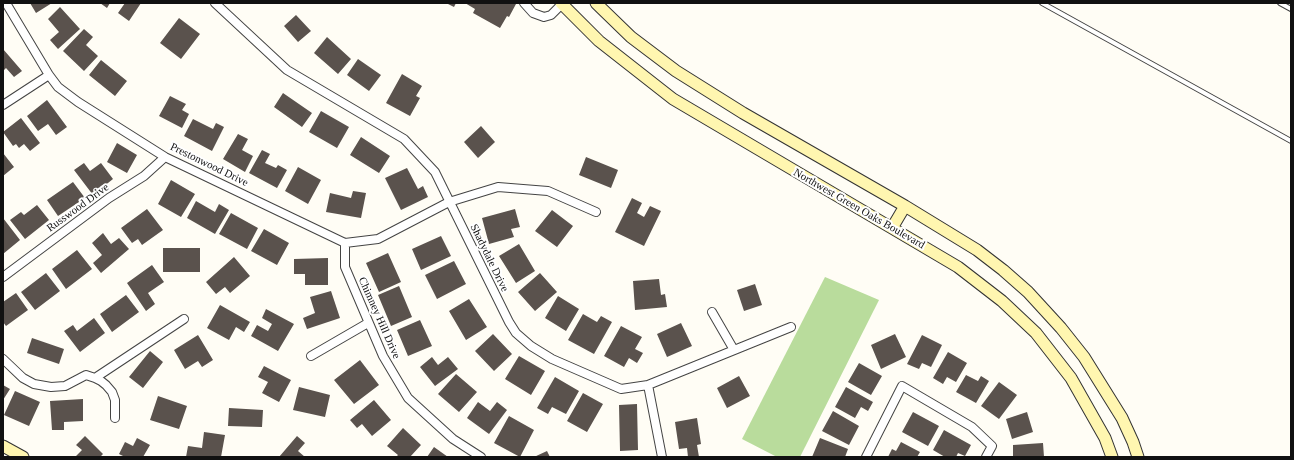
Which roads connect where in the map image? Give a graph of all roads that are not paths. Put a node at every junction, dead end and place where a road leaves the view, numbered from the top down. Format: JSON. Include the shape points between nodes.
{"nodes":[{"id":1,"x":6,"y":3,"type":"edge"},
{"id":2,"x":215,"y":3,"type":"edge"},
{"id":3,"x":524,"y":3,"type":"edge"},
{"id":4,"x":596,"y":3,"type":"edge"},
{"id":5,"x":1042,"y":3,"type":"edge"},
{"id":6,"x":1280,"y":3,"type":"edge"},
{"id":7,"x":561,"y":4,"type":"edge"},
{"id":8,"x":1291,"y":9,"type":"edge"},
{"id":9,"x":49,"y":75,"type":"junction"},
{"id":10,"x":3,"y":105,"type":"edge"},
{"id":11,"x":1291,"y":141,"type":"edge"},
{"id":12,"x":165,"y":157,"type":"junction"},
{"id":13,"x":449,"y":202,"type":"junction"},
{"id":14,"x":905,"y":206,"type":"junction"},
{"id":15,"x":596,"y":212,"type":"dead end"},
{"id":16,"x":892,"y":228,"type":"junction"},
{"id":17,"x":345,"y":243,"type":"junction"},
{"id":18,"x":3,"y":277,"type":"edge"},
{"id":19,"x":712,"y":312,"type":"dead end"},
{"id":20,"x":184,"y":319,"type":"dead end"},
{"id":21,"x":368,"y":323,"type":"junction"},
{"id":22,"x":791,"y":327,"type":"dead end"},
{"id":23,"x":734,"y":350,"type":"junction"},
{"id":24,"x":311,"y":356,"type":"dead end"},
{"id":25,"x":3,"y":359,"type":"edge"},
{"id":26,"x":95,"y":378,"type":"junction"},
{"id":27,"x":648,"y":385,"type":"junction"},
{"id":28,"x":116,"y":418,"type":"dead end"},
{"id":29,"x":3,"y":446,"type":"edge"},
{"id":30,"x":23,"y":457,"type":"edge"},
{"id":31,"x":481,"y":457,"type":"edge"},
{"id":32,"x":662,"y":457,"type":"edge"},
{"id":33,"x":866,"y":457,"type":"edge"},
{"id":34,"x":986,"y":457,"type":"edge"},
{"id":35,"x":1112,"y":457,"type":"edge"},
{"id":36,"x":1138,"y":457,"type":"edge"}],
"edges":[{"from":1,"to":9,"type":"street","name":"Prestonwood Drive"},
{"from":2,"to":13,"type":"street","name":"Shadydale Drive","via":[[287,70],[404,139],[435,172]]},
{"from":3,"to":7,"type":"street","via":[[536,15],[544,17],[551,15]]},
{"from":4,"to":14,"type":"main road","via":[[631,37],[676,71],[743,114]]},
{"from":5,"to":11,"type":"lane"},
{"from":6,"to":8,"type":"lane"},
{"from":7,"to":16,"type":"main road","name":"Northwest Green Oaks Boulevard","via":[[599,41],[673,99]]},
{"from":9,"to":10,"type":"street"},
{"from":9,"to":12,"type":"street","name":"Prestonwood Drive","via":[[58,87],[78,102]]},
{"from":12,"to":17,"type":"street","name":"Prestonwood Drive"},
{"from":12,"to":18,"type":"street","name":"Russwood Drive","via":[[144,176],[109,198]]},
{"from":13,"to":15,"type":"street","via":[[498,187],[548,191]]},
{"from":13,"to":17,"type":"street","via":[[378,239]]},
{"from":13,"to":27,"type":"street","name":"Shadydale Drive","via":[[516,333],[552,359],[621,389]]},
{"from":14,"to":16,"type":"main road"},
{"from":14,"to":36,"type":"main road","via":[[977,250],[1028,292],[1084,358],[1122,418]]},
{"from":16,"to":35,"type":"main road","name":"Northwest Green Oaks Boulevard","via":[[958,267],[1002,301],[1036,333],[1071,378],[1105,438]]},
{"from":17,"to":21,"type":"street","name":"Chimney Hill Drive","via":[[345,267]]},
{"from":19,"to":23,"type":"street"},
{"from":20,"to":26,"type":"street"},
{"from":21,"to":24,"type":"street"},
{"from":21,"to":31,"type":"street","name":"Chimney Hill Drive","via":[[383,356],[408,398],[453,439]]},
{"from":22,"to":23,"type":"street","name":"Shadydale Drive"},
{"from":23,"to":27,"type":"street","name":"Shadydale Drive"},
{"from":25,"to":26,"type":"street","via":[[23,378],[34,384],[65,386],[86,375]]},
{"from":26,"to":28,"type":"street","via":[[102,381],[112,392]]},
{"from":27,"to":32,"type":"street"},
{"from":29,"to":30,"type":"main road"},
{"from":33,"to":34,"type":"street","via":[[902,386],[972,427],[992,446]]}]}
